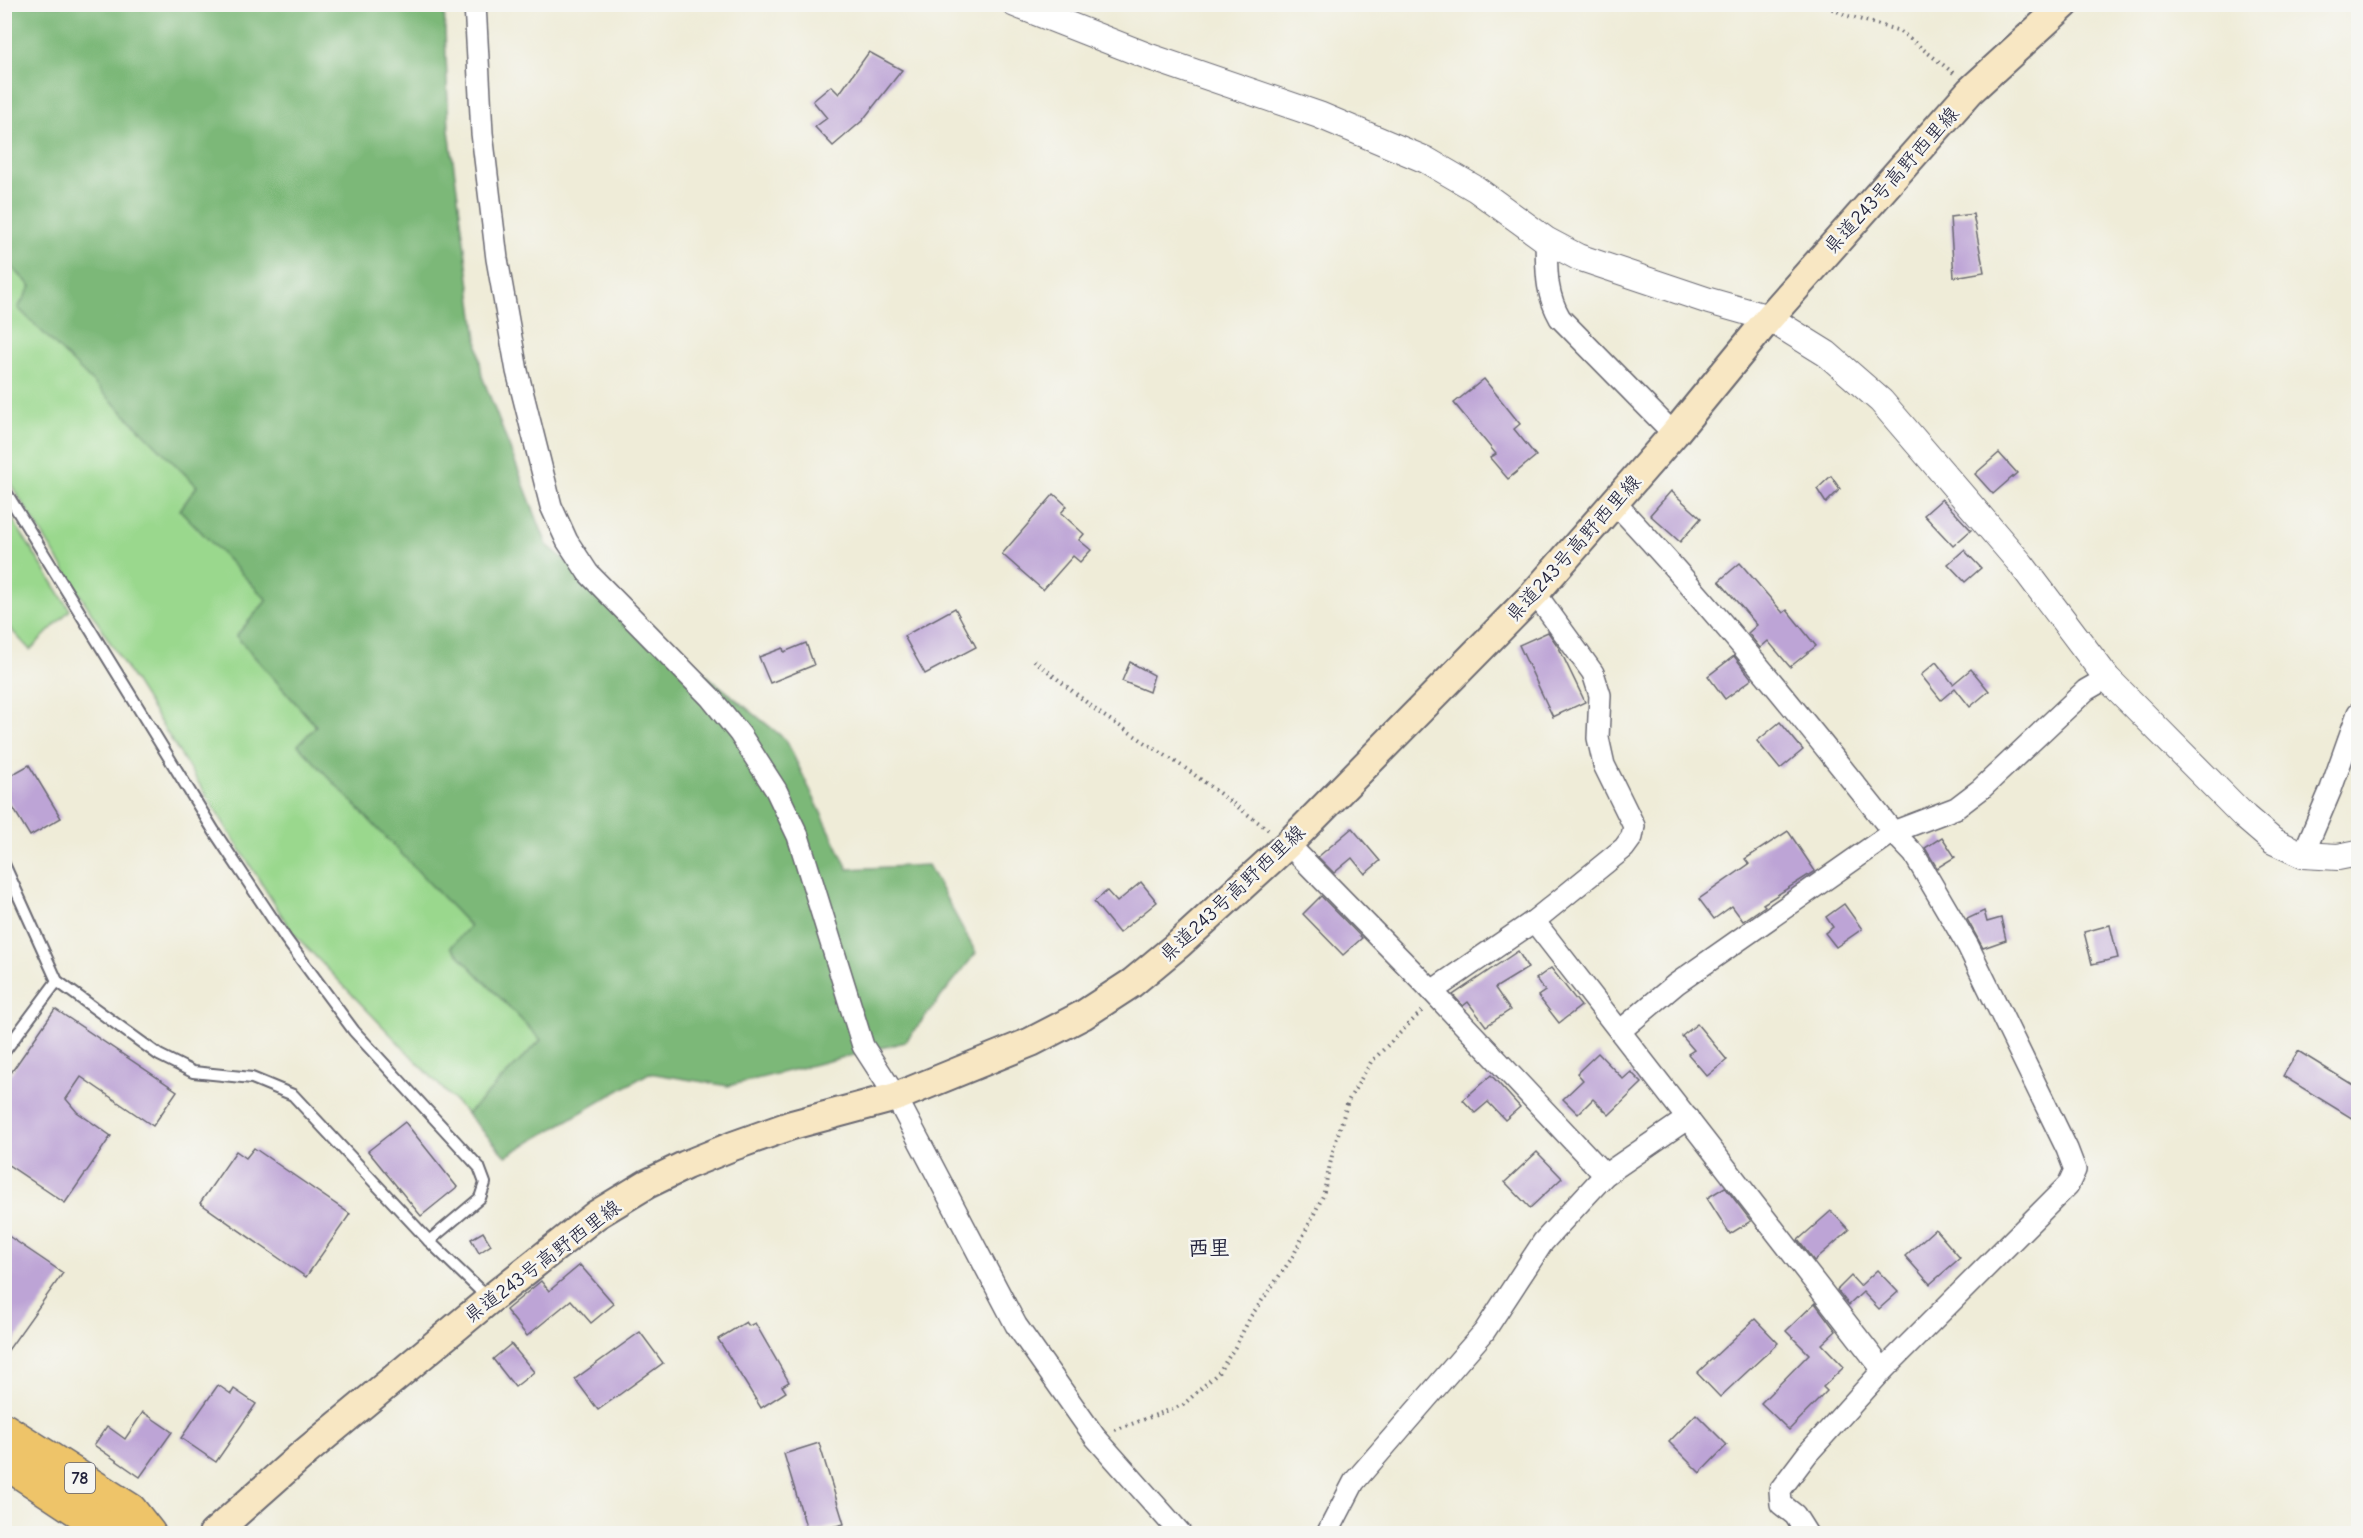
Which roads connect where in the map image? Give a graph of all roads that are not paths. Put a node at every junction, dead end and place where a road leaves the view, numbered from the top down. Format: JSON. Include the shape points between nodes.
{"nodes":[{"id":1,"x":475,"y":4,"type":"edge"},
{"id":2,"x":1015,"y":4,"type":"edge"},
{"id":3,"x":2065,"y":4,"type":"edge"},
{"id":4,"x":1546,"y":240,"type":"junction"},
{"id":5,"x":1769,"y":318,"type":"junction"},
{"id":6,"x":1674,"y":434,"type":"junction"},
{"id":7,"x":4,"y":489,"type":"edge"},
{"id":8,"x":1615,"y":503,"type":"junction"},
{"id":9,"x":1535,"y":593,"type":"junction"},
{"id":10,"x":2107,"y":678,"type":"junction"},
{"id":11,"x":2358,"y":713,"type":"edge"},
{"id":12,"x":1893,"y":832,"type":"junction"},
{"id":13,"x":1288,"y":844,"type":"junction"},
{"id":14,"x":2358,"y":853,"type":"edge"},
{"id":15,"x":2303,"y":855,"type":"junction"},
{"id":16,"x":4,"y":864,"type":"edge"},
{"id":17,"x":1534,"y":921,"type":"junction"},
{"id":18,"x":57,"y":981,"type":"junction"},
{"id":19,"x":1434,"y":994,"type":"junction"},
{"id":20,"x":1620,"y":1031,"type":"junction"},
{"id":21,"x":4,"y":1052,"type":"edge"},
{"id":22,"x":896,"y":1097,"type":"junction"},
{"id":23,"x":1688,"y":1118,"type":"junction"},
{"id":24,"x":1605,"y":1175,"type":"junction"},
{"id":25,"x":429,"y":1241,"type":"junction"},
{"id":26,"x":489,"y":1300,"type":"junction"},
{"id":27,"x":1883,"y":1370,"type":"junction"},
{"id":28,"x":4,"y":1430,"type":"edge"},
{"id":29,"x":4,"y":1461,"type":"edge"},
{"id":30,"x":114,"y":1533,"type":"edge"},
{"id":31,"x":149,"y":1533,"type":"edge"},
{"id":32,"x":213,"y":1533,"type":"edge"},
{"id":33,"x":1181,"y":1533,"type":"edge"},
{"id":34,"x":1327,"y":1533,"type":"edge"},
{"id":35,"x":1807,"y":1533,"type":"edge"}],
"edges":[{"from":1,"to":22,"type":"street","via":[[482,133],[497,259],[517,371],[551,506],[588,573],[710,697],[740,734],[776,790],[798,836],[863,1046]]},
{"from":2,"to":4,"type":"street","via":[[1150,57],[1319,115],[1426,160],[1476,189]]},
{"from":3,"to":5,"type":"main road","name":"県道243号高野西里線","via":[[1970,91]]},
{"from":4,"to":5,"type":"street","via":[[1578,257]]},
{"from":4,"to":6,"type":"street","via":[[1547,280],[1551,302],[1560,318]]},
{"from":5,"to":6,"type":"main road","name":"県道243号高野西里線"},
{"from":5,"to":10,"type":"street","via":[[1827,354],[1881,401],[2021,564]]},
{"from":6,"to":8,"type":"main road","name":"県道243号高野西里線"},
{"from":7,"to":25,"type":"lane","via":[[214,831],[286,939],[354,1031],[479,1167],[485,1183],[480,1198]]},
{"from":8,"to":9,"type":"main road","name":"県道243号高野西里線"},
{"from":8,"to":12,"type":"street","via":[[1765,672]]},
{"from":9,"to":13,"type":"main road","name":"県道243号高野西里線"},
{"from":9,"to":17,"type":"street","via":[[1593,673],[1600,695],[1598,738],[1604,765],[1634,826],[1624,849]]},
{"from":10,"to":12,"type":"street","via":[[2086,690],[1956,808]]},
{"from":10,"to":15,"type":"street","via":[[2245,817],[2273,841]]},
{"from":11,"to":15,"type":"street"},
{"from":12,"to":20,"type":"street","via":[[1676,984]]},
{"from":12,"to":27,"type":"street","via":[[1914,854],[1968,946],[2074,1170],[2068,1185]]},
{"from":13,"to":19,"type":"street"},
{"from":13,"to":22,"type":"main road","name":"県道243号高野西里線","via":[[1179,944],[1083,1016],[1031,1042]]},
{"from":14,"to":15,"type":"street","via":[[2338,857]]},
{"from":16,"to":18,"type":"lane"},
{"from":17,"to":19,"type":"street"},
{"from":17,"to":20,"type":"street"},
{"from":18,"to":21,"type":"lane"},
{"from":18,"to":25,"type":"lane","via":[[159,1055],[193,1072],[252,1078],[293,1095]]},
{"from":19,"to":24,"type":"street"},
{"from":20,"to":23,"type":"street"},
{"from":22,"to":26,"type":"main road","name":"県道243号高野西里線","via":[[792,1125],[647,1184],[596,1215]]},
{"from":22,"to":33,"type":"street","via":[[1016,1325],[1095,1437]]},
{"from":23,"to":24,"type":"street"},
{"from":23,"to":27,"type":"street"},
{"from":24,"to":34,"type":"street","via":[[1543,1242],[1484,1332],[1354,1482]]},
{"from":25,"to":26,"type":"lane"},
{"from":26,"to":32,"type":"main road","name":"県道243号高野西里線"},
{"from":27,"to":35,"type":"street","via":[[1780,1490],[1781,1504],[1795,1515]]},
{"from":28,"to":31,"type":"main road","number":"78","via":[[130,1510]]},
{"from":29,"to":30,"type":"main road","number":"78"}]}
